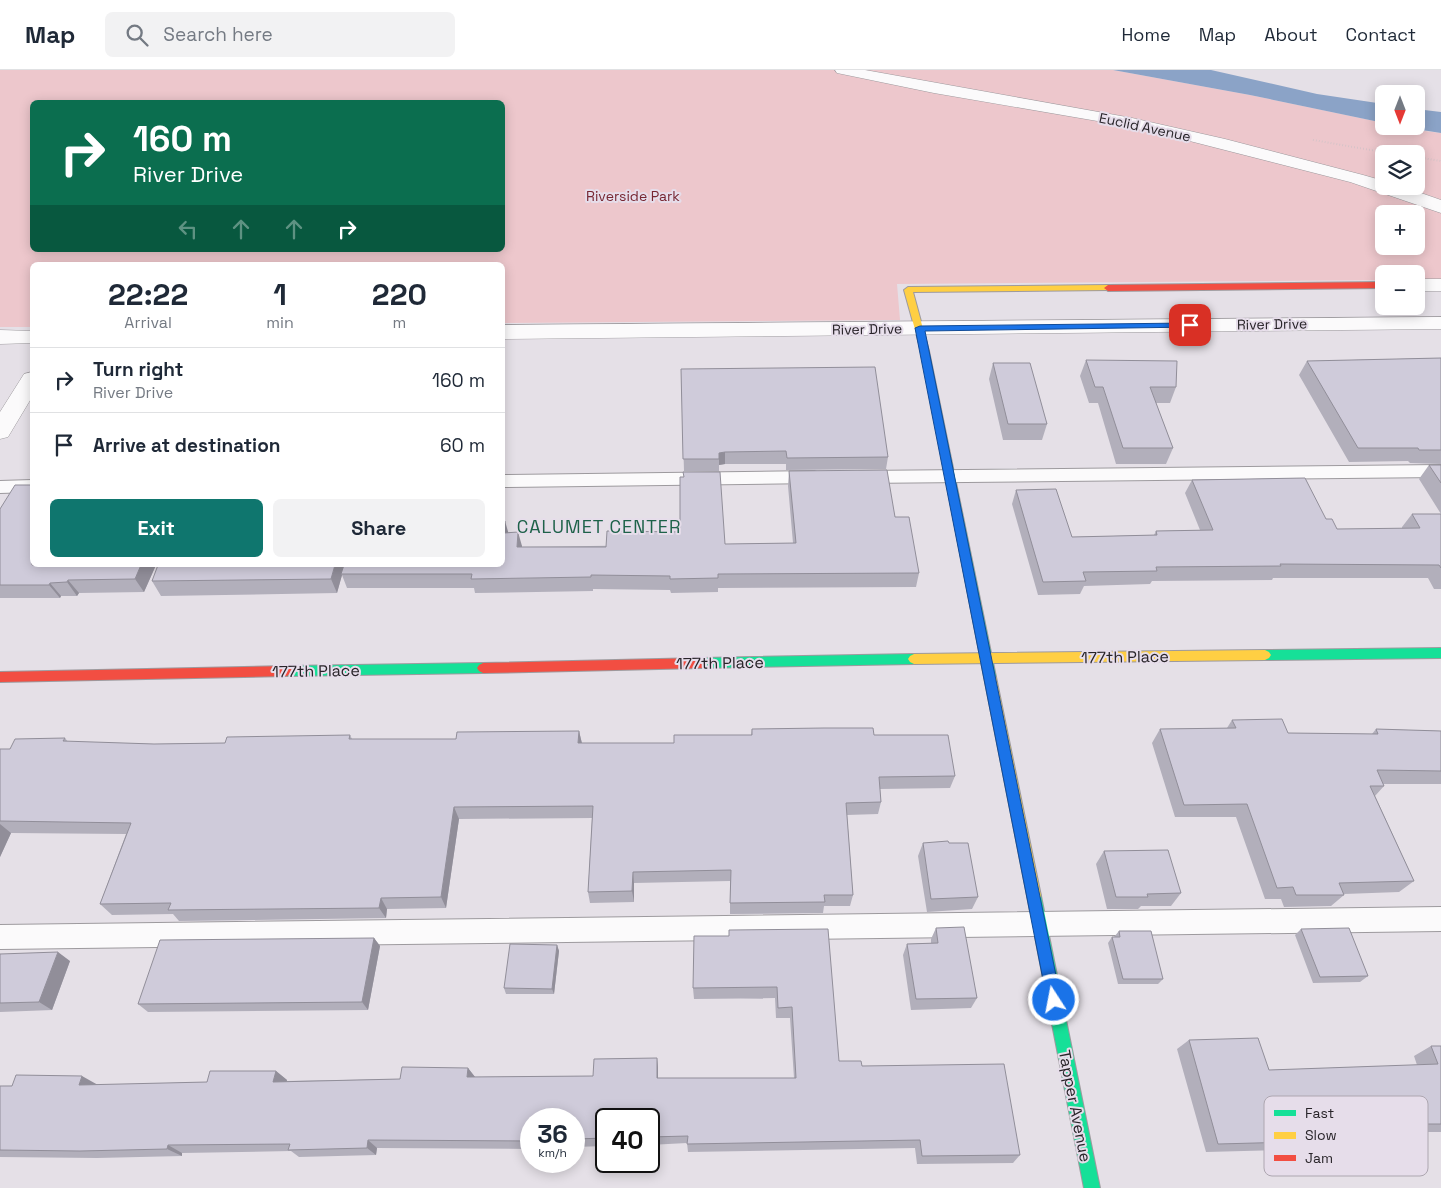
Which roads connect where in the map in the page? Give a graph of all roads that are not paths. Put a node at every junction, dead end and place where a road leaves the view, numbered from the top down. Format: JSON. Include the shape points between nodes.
{"nodes":[{"id":1,"x":843,"y":70,"type":"edge"},
{"id":2,"x":1441,"y":207,"type":"edge"},
{"id":3,"x":1375,"y":285,"type":"edge"},
{"id":4,"x":1425,"y":285,"type":"edge"},
{"id":5,"x":1441,"y":285,"type":"edge"},
{"id":6,"x":1441,"y":323,"type":"edge"},
{"id":7,"x":920,"y":328,"type":"junction"},
{"id":8,"x":505,"y":332,"type":"edge"},
{"id":9,"x":0,"y":337,"type":"edge"},
{"id":10,"x":30,"y":337,"type":"edge"},
{"id":11,"x":30,"y":382,"type":"edge"},
{"id":12,"x":0,"y":431,"type":"edge"},
{"id":13,"x":1441,"y":471,"type":"edge"},
{"id":14,"x":949,"y":476,"type":"junction"},
{"id":15,"x":505,"y":481,"type":"edge"},
{"id":16,"x":0,"y":486,"type":"edge"},
{"id":17,"x":30,"y":486,"type":"edge"},
{"id":18,"x":1441,"y":653,"type":"edge"},
{"id":19,"x":986,"y":658,"type":"junction"},
{"id":20,"x":0,"y":677,"type":"edge"},
{"id":21,"x":1441,"y":919,"type":"edge"},
{"id":22,"x":1039,"y":925,"type":"junction"},
{"id":23,"x":0,"y":937,"type":"edge"},
{"id":24,"x":1092,"y":1188,"type":"edge"}],
"edges":[{"from":1,"to":2,"type":"street","name":"Euclid Avenue","via":[[1215,142],[1335,173]]},
{"from":3,"to":7,"type":"street","name":"Tapper Avenue","via":[[908,290]]},
{"from":4,"to":5,"type":"street"},
{"from":6,"to":7,"type":"street","name":"River Drive"},
{"from":7,"to":8,"type":"street","name":"River Drive"},
{"from":7,"to":14,"type":"street","name":"Tapper Avenue"},
{"from":9,"to":10,"type":"street"},
{"from":11,"to":12,"type":"street"},
{"from":13,"to":14,"type":"lane"},
{"from":14,"to":15,"type":"lane"},
{"from":14,"to":19,"type":"street","name":"Tapper Avenue"},
{"from":16,"to":17,"type":"lane"},
{"from":18,"to":19,"type":"street","name":"177th Place"},
{"from":19,"to":20,"type":"street","name":"177th Place"},
{"from":19,"to":22,"type":"street","name":"Tapper Avenue"},
{"from":21,"to":22,"type":"lane"},
{"from":22,"to":23,"type":"lane"},
{"from":22,"to":24,"type":"street","name":"Tapper Avenue"}]}
